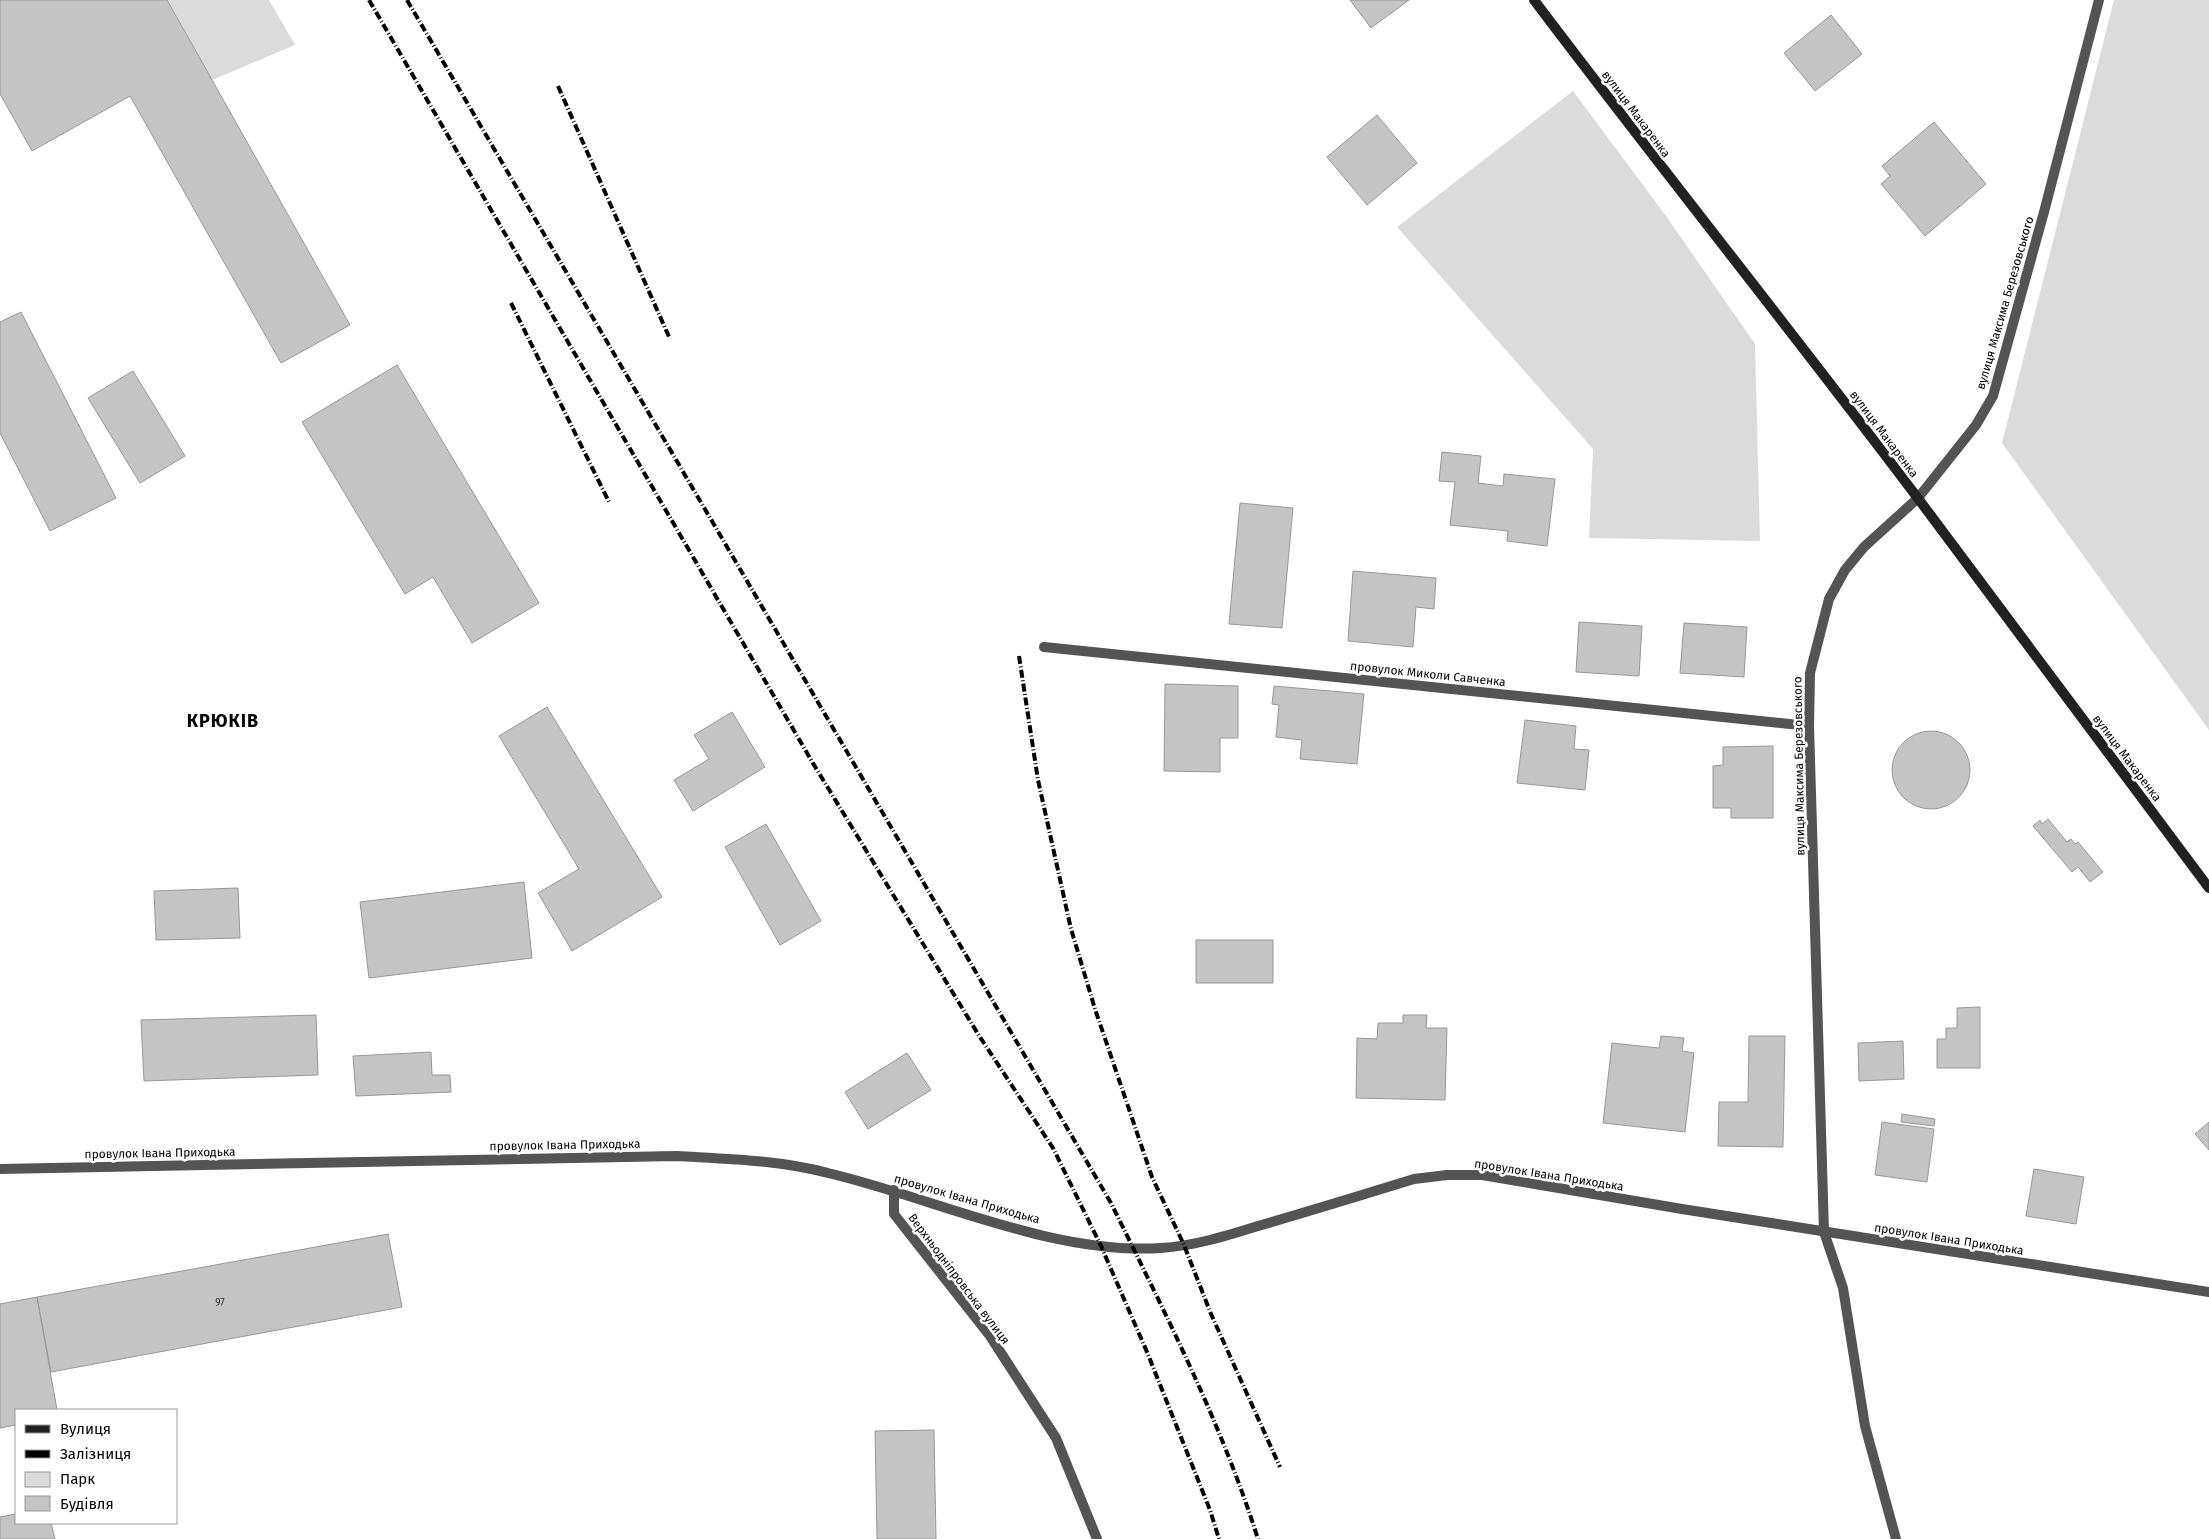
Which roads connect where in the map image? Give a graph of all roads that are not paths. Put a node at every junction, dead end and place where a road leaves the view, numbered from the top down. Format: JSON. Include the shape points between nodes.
{"nodes":[{"id":1,"x":1534,"y":0,"type":"edge"},
{"id":2,"x":2099,"y":0,"type":"edge"},
{"id":3,"x":1918,"y":498,"type":"junction"},
{"id":4,"x":1044,"y":647,"type":"dead end"},
{"id":5,"x":1809,"y":726,"type":"junction"},
{"id":6,"x":2209,"y":888,"type":"edge"},
{"id":7,"x":0,"y":1169,"type":"edge"},
{"id":8,"x":894,"y":1190,"type":"junction"},
{"id":9,"x":1824,"y":1232,"type":"junction"},
{"id":10,"x":2209,"y":1292,"type":"edge"},
{"id":11,"x":1097,"y":1539,"type":"edge"},
{"id":12,"x":1896,"y":1539,"type":"edge"}],
"edges":[{"from":1,"to":3,"type":"main road","name":"вулиця Макаренка"},
{"from":2,"to":3,"type":"street","name":"вулиця Максима Березовського","via":[[1993,396],[1976,425]]},
{"from":3,"to":5,"type":"street","name":"вулиця Максима Березовського","via":[[1864,547],[1845,570],[1829,599],[1810,673]]},
{"from":3,"to":6,"type":"main road","name":"вулиця Макаренка"},
{"from":4,"to":5,"type":"street","name":"провулок Миколи Савченка"},
{"from":5,"to":9,"type":"street","name":"вулиця Максима Березовського"},
{"from":7,"to":8,"type":"street","name":"провулок Івана Приходька","via":[[677,1156],[790,1164]]},
{"from":8,"to":9,"type":"street","name":"провулок Івана Приходька","via":[[1023,1230],[1101,1246],[1133,1248],[1201,1243],[1414,1179],[1447,1175],[1509,1179]]},
{"from":8,"to":11,"type":"street","name":"Верхньодніпровська вулиця","via":[[894,1214],[990,1336],[1056,1438]]},
{"from":9,"to":10,"type":"street","name":"провулок Івана Приходька"},
{"from":9,"to":12,"type":"street","name":"вулиця Максима Березовського","via":[[1842,1288],[1865,1426]]}]}
